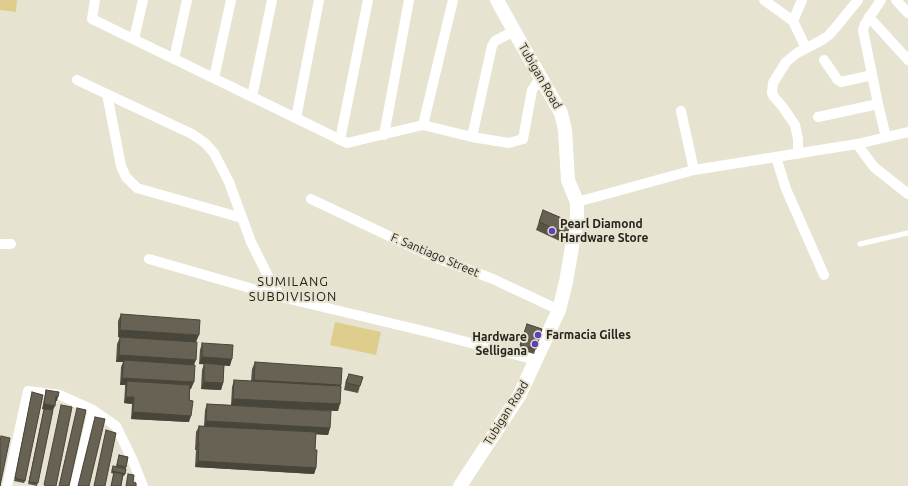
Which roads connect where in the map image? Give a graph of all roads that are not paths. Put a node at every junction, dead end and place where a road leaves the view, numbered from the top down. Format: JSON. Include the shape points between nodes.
{"nodes":[{"id":1,"x":95,"y":0,"type":"edge"},
{"id":2,"x":143,"y":0,"type":"edge"},
{"id":3,"x":187,"y":0,"type":"edge"},
{"id":4,"x":231,"y":0,"type":"edge"},
{"id":5,"x":272,"y":0,"type":"edge"},
{"id":6,"x":319,"y":0,"type":"edge"},
{"id":7,"x":368,"y":0,"type":"edge"},
{"id":8,"x":409,"y":0,"type":"edge"},
{"id":9,"x":453,"y":0,"type":"edge"},
{"id":10,"x":497,"y":0,"type":"edge"},
{"id":11,"x":764,"y":0,"type":"edge"},
{"id":12,"x":802,"y":0,"type":"edge"},
{"id":13,"x":858,"y":0,"type":"edge"},
{"id":14,"x":881,"y":0,"type":"edge"},
{"id":15,"x":896,"y":0,"type":"edge"},
{"id":16,"x":908,"y":13,"type":"edge"},
{"id":17,"x":869,"y":17,"type":"junction"},
{"id":18,"x":793,"y":21,"type":"junction"},
{"id":19,"x":514,"y":31,"type":"junction"},
{"id":20,"x":134,"y":39,"type":"junction"},
{"id":21,"x":806,"y":48,"type":"junction"},
{"id":22,"x":174,"y":59,"type":"junction"},
{"id":23,"x":824,"y":60,"type":"dead end"},
{"id":24,"x":908,"y":60,"type":"edge"},
{"id":25,"x":872,"y":75,"type":"junction"},
{"id":26,"x":541,"y":77,"type":"junction"},
{"id":27,"x":214,"y":78,"type":"junction"},
{"id":28,"x":77,"y":80,"type":"dead end"},
{"id":29,"x":107,"y":94,"type":"junction"},
{"id":30,"x":252,"y":97,"type":"junction"},
{"id":31,"x":878,"y":104,"type":"junction"},
{"id":32,"x":681,"y":111,"type":"dead end"},
{"id":33,"x":818,"y":117,"type":"dead end"},
{"id":34,"x":296,"y":118,"type":"junction"},
{"id":35,"x":423,"y":125,"type":"junction"},
{"id":36,"x":908,"y":132,"type":"edge"},
{"id":37,"x":384,"y":134,"type":"junction"},
{"id":38,"x":886,"y":137,"type":"junction"},
{"id":39,"x":472,"y":138,"type":"junction"},
{"id":40,"x":340,"y":140,"type":"junction"},
{"id":41,"x":857,"y":144,"type":"junction"},
{"id":42,"x":798,"y":154,"type":"junction"},
{"id":43,"x":776,"y":156,"type":"junction"},
{"id":44,"x":694,"y":170,"type":"junction"},
{"id":45,"x":908,"y":194,"type":"edge"},
{"id":46,"x":311,"y":199,"type":"dead end"},
{"id":47,"x":577,"y":202,"type":"junction"},
{"id":48,"x":242,"y":218,"type":"junction"},
{"id":49,"x":908,"y":233,"type":"edge"},
{"id":50,"x":0,"y":244,"type":"edge"},
{"id":51,"x":11,"y":244,"type":"dead end"},
{"id":52,"x":860,"y":244,"type":"dead end"},
{"id":53,"x":149,"y":259,"type":"dead end"},
{"id":54,"x":824,"y":275,"type":"dead end"},
{"id":55,"x":281,"y":297,"type":"junction"},
{"id":56,"x":559,"y":310,"type":"junction"},
{"id":57,"x":536,"y":360,"type":"junction"},
{"id":58,"x":93,"y":410,"type":"junction"},
{"id":59,"x":7,"y":486,"type":"edge"},
{"id":60,"x":75,"y":486,"type":"edge"},
{"id":61,"x":143,"y":486,"type":"edge"},
{"id":62,"x":460,"y":486,"type":"edge"}],
"edges":[{"from":1,"to":20,"type":"street","via":[[92,19]]},
{"from":2,"to":20,"type":"street"},
{"from":3,"to":22,"type":"street"},
{"from":4,"to":27,"type":"street"},
{"from":5,"to":30,"type":"street"},
{"from":6,"to":34,"type":"street"},
{"from":7,"to":40,"type":"street"},
{"from":8,"to":37,"type":"street"},
{"from":9,"to":35,"type":"street"},
{"from":10,"to":19,"type":"street","name":"Tubigan Road"},
{"from":11,"to":18,"type":"street"},
{"from":12,"to":18,"type":"street"},
{"from":13,"to":21,"type":"street","via":[[829,35]]},
{"from":14,"to":17,"type":"street"},
{"from":15,"to":16,"type":"street"},
{"from":17,"to":24,"type":"street"},
{"from":17,"to":25,"type":"street","via":[[863,30]]},
{"from":18,"to":21,"type":"street"},
{"from":19,"to":26,"type":"street","name":"Tubigan Road"},
{"from":19,"to":39,"type":"street","via":[[495,41],[492,46]]},
{"from":20,"to":22,"type":"street"},
{"from":21,"to":42,"type":"street","via":[[786,62],[772,88],[774,97],[795,125]]},
{"from":22,"to":27,"type":"street"},
{"from":23,"to":25,"type":"street","via":[[841,82]]},
{"from":25,"to":31,"type":"street"},
{"from":26,"to":39,"type":"street","via":[[532,90],[523,139],[509,143]]},
{"from":26,"to":47,"type":"street","name":"Tubigan Road","via":[[561,113],[565,130],[568,180]]},
{"from":27,"to":30,"type":"street"},
{"from":28,"to":29,"type":"street"},
{"from":29,"to":48,"type":"street","via":[[174,125],[205,143],[222,167]]},
{"from":29,"to":48,"type":"street","via":[[121,166],[137,188]]},
{"from":30,"to":34,"type":"street"},
{"from":31,"to":33,"type":"street"},
{"from":31,"to":38,"type":"street"},
{"from":32,"to":44,"type":"street"},
{"from":34,"to":40,"type":"street"},
{"from":35,"to":37,"type":"street"},
{"from":35,"to":39,"type":"street"},
{"from":36,"to":38,"type":"street"},
{"from":37,"to":40,"type":"street","via":[[347,143]]},
{"from":38,"to":41,"type":"street"},
{"from":41,"to":42,"type":"street"},
{"from":41,"to":45,"type":"street","via":[[874,168]]},
{"from":42,"to":43,"type":"street"},
{"from":43,"to":44,"type":"street"},
{"from":43,"to":54,"type":"street","via":[[786,189]]},
{"from":44,"to":47,"type":"street"},
{"from":46,"to":56,"type":"street","name":"F. Santiago Street","via":[[429,255],[493,279]]},
{"from":47,"to":56,"type":"street","name":"Tubigan Road","via":[[577,218]]},
{"from":48,"to":55,"type":"street","via":[[264,268]]},
{"from":49,"to":52,"type":"lane"},
{"from":50,"to":51,"type":"street"},
{"from":53,"to":55,"type":"street"},
{"from":55,"to":57,"type":"street"},
{"from":56,"to":57,"type":"street","name":"Tubigan Road"},
{"from":57,"to":62,"type":"street","name":"Tubigan Road","via":[[519,396]]},
{"from":58,"to":59,"type":"street","via":[[60,395],[28,391]]},
{"from":58,"to":60,"type":"street"},
{"from":58,"to":61,"type":"street","via":[[116,426]]}]}
